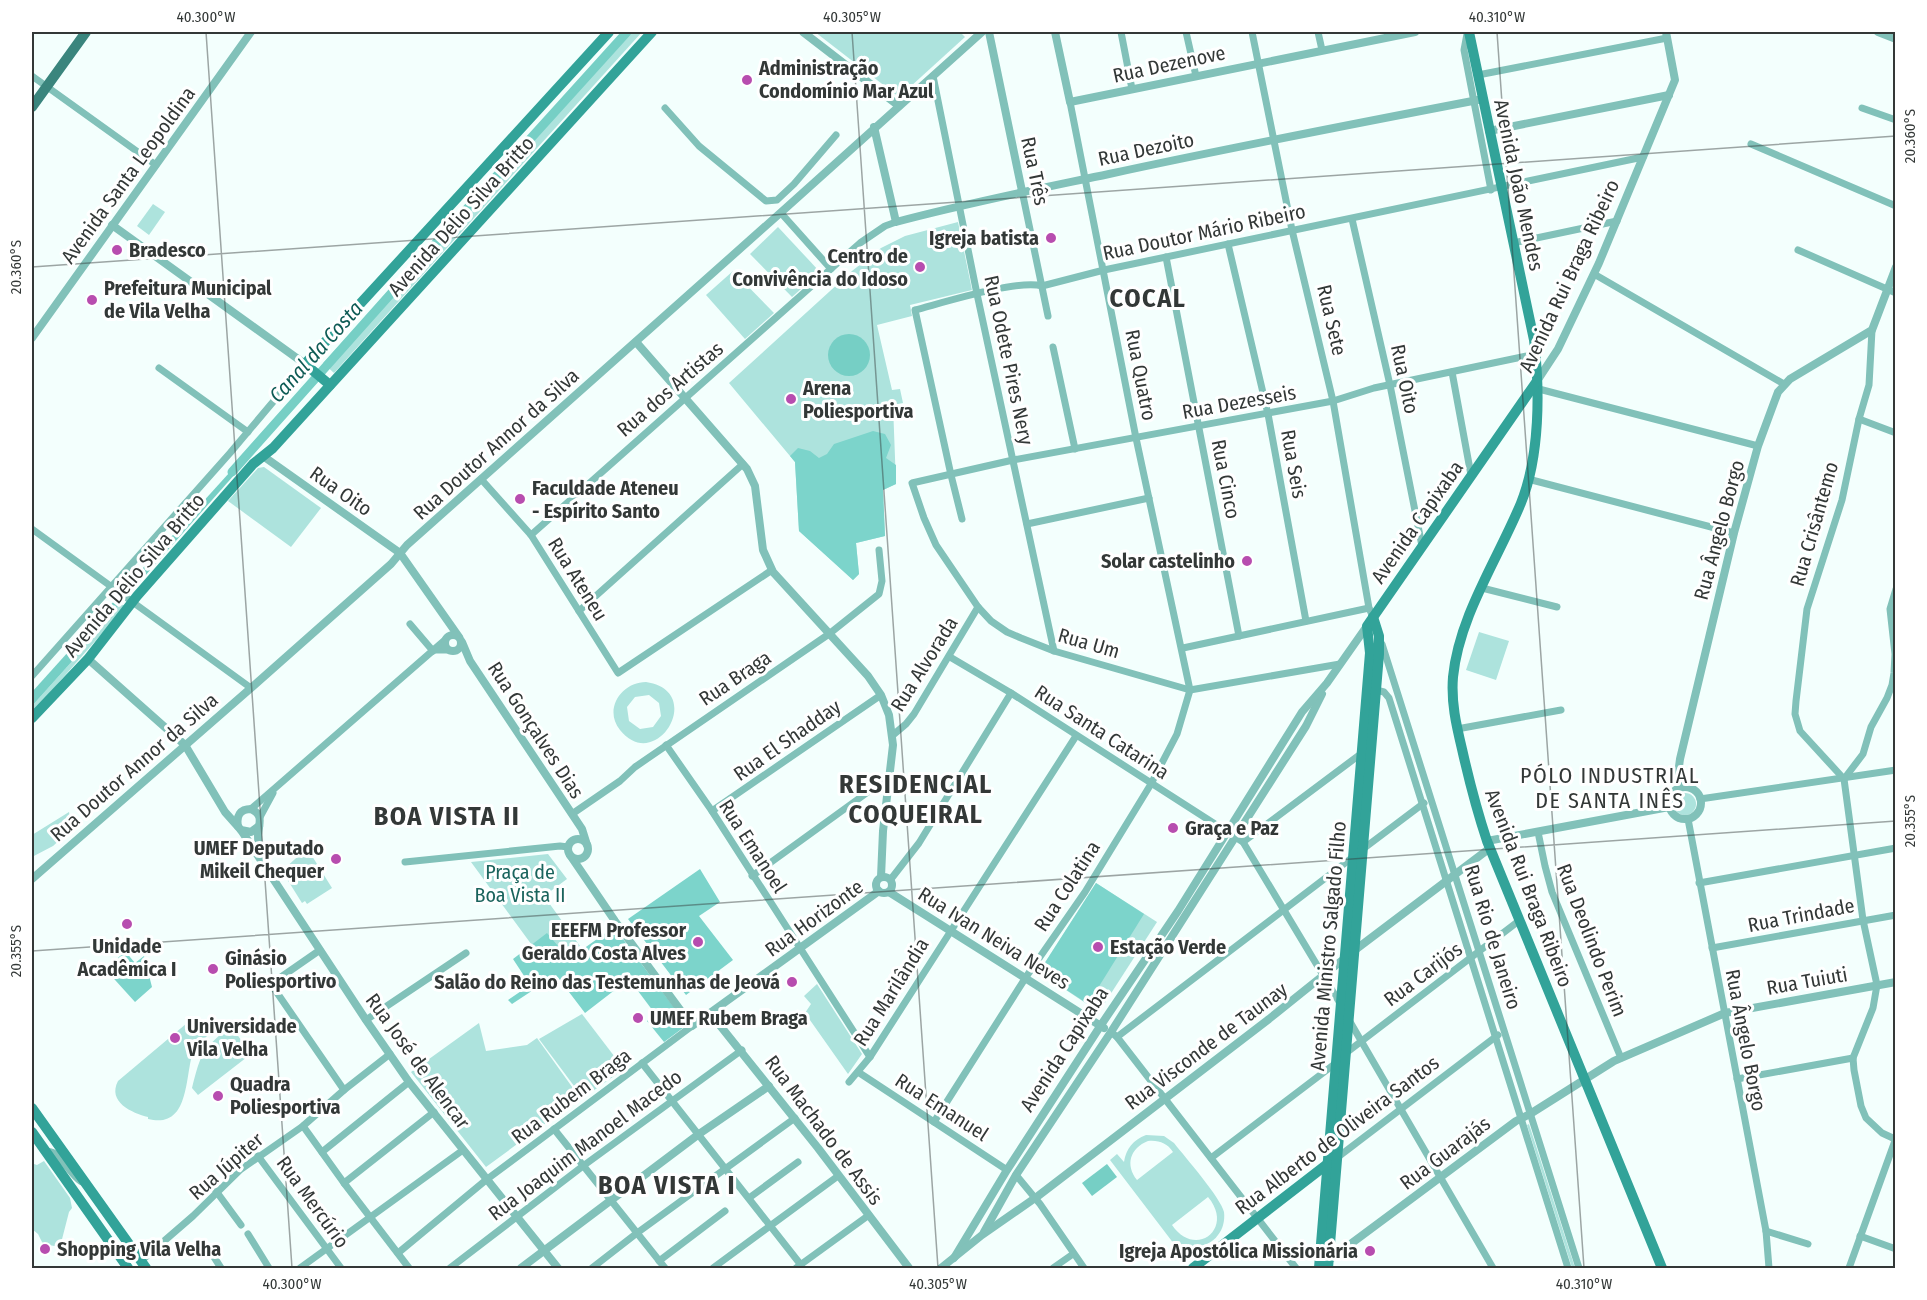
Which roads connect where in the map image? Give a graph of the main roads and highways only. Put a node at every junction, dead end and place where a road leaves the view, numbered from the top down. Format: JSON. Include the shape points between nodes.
{"nodes":[{"id":1,"x":86,"y":32,"type":"edge"},
{"id":2,"x":609,"y":32,"type":"edge"},
{"id":3,"x":652,"y":32,"type":"edge"},
{"id":4,"x":1468,"y":32,"type":"edge"},
{"id":5,"x":32,"y":107,"type":"edge"},
{"id":6,"x":327,"y":382,"type":"junction"},
{"id":7,"x":1536,"y":386,"type":"junction"},
{"id":8,"x":1371,"y":620,"type":"junction"},
{"id":9,"x":32,"y":718,"type":"edge"},
{"id":10,"x":32,"y":1108,"type":"edge"},
{"id":11,"x":32,"y":1132,"type":"edge"},
{"id":12,"x":1338,"y":1157,"type":"junction"},
{"id":13,"x":1327,"y":1165,"type":"junction"},
{"id":14,"x":1329,"y":1264,"type":"edge"},
{"id":15,"x":144,"y":1265,"type":"edge"},
{"id":16,"x":128,"y":1269,"type":"edge"},
{"id":17,"x":1193,"y":1269,"type":"edge"},
{"id":18,"x":1319,"y":1269,"type":"edge"},
{"id":19,"x":1662,"y":1269,"type":"edge"}],
"edges":[{"from":1,"to":5,"type":"main road"},
{"from":2,"to":6,"type":"main road","name":"Avenida Délio Silva Britto","via":[[309,368]]},
{"from":3,"to":6,"type":"main road","name":"Avenida Délio Silva Britto","via":[[340,376]]},
{"from":4,"to":7,"type":"main road","name":"Avenida João Mendes","via":[[1478,75],[1478,100],[1489,131],[1496,189],[1513,243],[1536,354]]},
{"from":6,"to":9,"type":"main road","name":"Avenida Délio Silva Britto","via":[[273,448],[253,464],[131,600],[88,658]]},
{"from":7,"to":8,"type":"main road","name":"Avenida Capixaba"},
{"from":7,"to":19,"type":"main road","name":"Avenida Rui Braga Ribeiro","via":[[1528,479],[1521,503],[1463,631],[1454,666],[1453,702],[1470,785],[1489,844]]},
{"from":8,"to":12,"type":"main road","name":"Avenida Ministro Salgado Filho","via":[[1380,650]]},
{"from":8,"to":13,"type":"main road","name":"Avenida Ministro Salgado Filho"},
{"from":10,"to":15,"type":"main road"},
{"from":11,"to":16,"type":"main road"},
{"from":12,"to":13,"type":"main road","name":"Rua Alberto de Oliveira Santos"},
{"from":12,"to":14,"type":"main road","name":"Avenida Ministro Salgado Filho"},
{"from":13,"to":17,"type":"main road","name":"Rua Alberto de Oliveira Santos"},
{"from":13,"to":18,"type":"main road","name":"Avenida Ministro Salgado Filho"}]}
